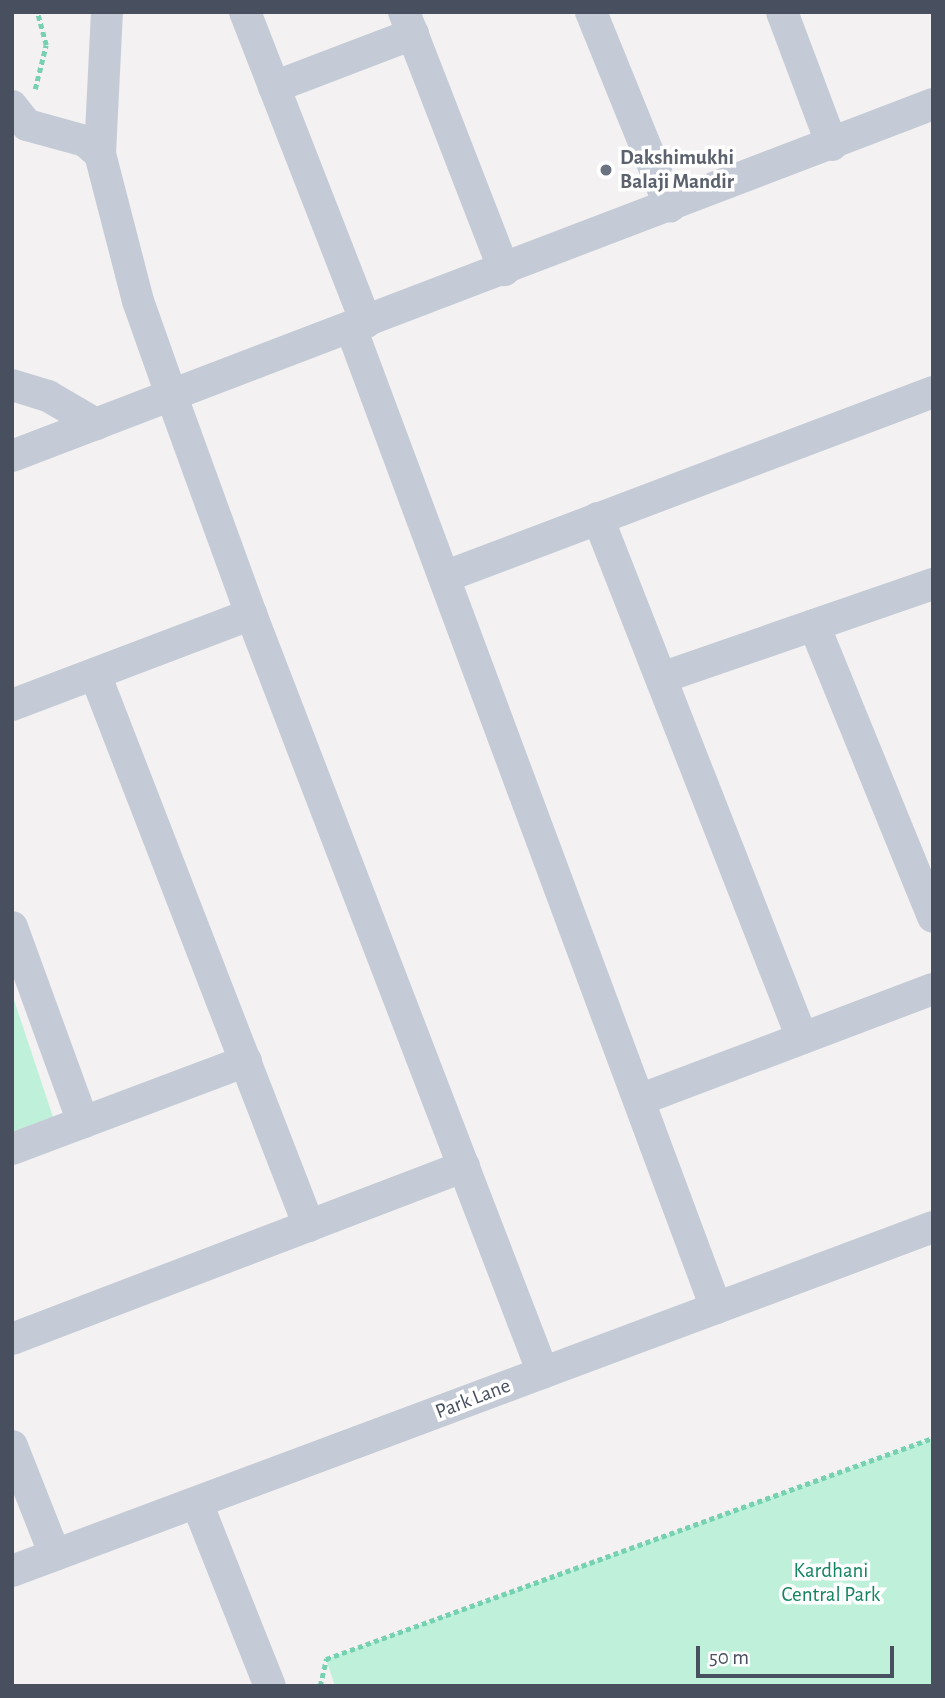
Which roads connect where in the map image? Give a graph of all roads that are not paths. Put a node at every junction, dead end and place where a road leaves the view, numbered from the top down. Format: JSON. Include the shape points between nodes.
{"nodes":[{"id":1,"x":107,"y":12,"type":"edge"},
{"id":2,"x":245,"y":12,"type":"edge"},
{"id":3,"x":591,"y":12,"type":"edge"},
{"id":4,"x":782,"y":12,"type":"edge"},
{"id":5,"x":408,"y":23,"type":"edge"},
{"id":6,"x":274,"y":87,"type":"junction"},
{"id":7,"x":933,"y":104,"type":"edge"},
{"id":8,"x":20,"y":116,"type":"edge"},
{"id":9,"x":832,"y":145,"type":"junction"},
{"id":10,"x":100,"y":153,"type":"junction"},
{"id":11,"x":670,"y":207,"type":"junction"},
{"id":12,"x":504,"y":270,"type":"junction"},
{"id":13,"x":358,"y":325,"type":"junction"},
{"id":14,"x":12,"y":385,"type":"edge"},
{"id":15,"x":933,"y":391,"type":"edge"},
{"id":16,"x":172,"y":397,"type":"junction"},
{"id":17,"x":96,"y":424,"type":"junction"},
{"id":18,"x":12,"y":456,"type":"edge"},
{"id":19,"x":598,"y":518,"type":"junction"},
{"id":20,"x":443,"y":577,"type":"junction"},
{"id":21,"x":933,"y":584,"type":"edge"},
{"id":22,"x":251,"y":614,"type":"junction"},
{"id":23,"x":814,"y":625,"type":"junction"},
{"id":24,"x":95,"y":674,"type":"junction"},
{"id":25,"x":661,"y":678,"type":"junction"},
{"id":26,"x":12,"y":705,"type":"edge"},
{"id":27,"x":933,"y":917,"type":"edge"},
{"id":28,"x":12,"y":927,"type":"edge"},
{"id":29,"x":933,"y":989,"type":"edge"},
{"id":30,"x":802,"y":1038,"type":"junction"},
{"id":31,"x":246,"y":1061,"type":"junction"},
{"id":32,"x":639,"y":1100,"type":"junction"},
{"id":33,"x":83,"y":1122,"type":"junction"},
{"id":34,"x":12,"y":1149,"type":"edge"},
{"id":35,"x":464,"y":1166,"type":"junction"},
{"id":36,"x":309,"y":1226,"type":"junction"},
{"id":37,"x":933,"y":1227,"type":"edge"},
{"id":38,"x":716,"y":1308,"type":"junction"},
{"id":39,"x":12,"y":1339,"type":"edge"},
{"id":40,"x":543,"y":1373,"type":"junction"},
{"id":41,"x":12,"y":1446,"type":"edge"},
{"id":42,"x":197,"y":1503,"type":"junction"},
{"id":43,"x":55,"y":1555,"type":"junction"},
{"id":44,"x":12,"y":1571,"type":"edge"},
{"id":45,"x":270,"y":1686,"type":"edge"}],
"edges":[{"from":1,"to":10,"type":"street"},
{"from":2,"to":6,"type":"street"},
{"from":3,"to":11,"type":"street"},
{"from":4,"to":9,"type":"street"},
{"from":5,"to":6,"type":"street"},
{"from":5,"to":12,"type":"street"},
{"from":6,"to":13,"type":"street"},
{"from":7,"to":9,"type":"street"},
{"from":8,"to":10,"type":"street","via":[[85,141]]},
{"from":9,"to":11,"type":"street"},
{"from":10,"to":16,"type":"street","via":[[138,301]]},
{"from":11,"to":12,"type":"street"},
{"from":12,"to":13,"type":"street"},
{"from":13,"to":16,"type":"street"},
{"from":13,"to":20,"type":"street"},
{"from":14,"to":17,"type":"street","via":[[48,396]]},
{"from":15,"to":19,"type":"street"},
{"from":16,"to":17,"type":"street"},
{"from":16,"to":22,"type":"street"},
{"from":17,"to":18,"type":"street"},
{"from":19,"to":20,"type":"street"},
{"from":19,"to":25,"type":"street"},
{"from":20,"to":32,"type":"street"},
{"from":21,"to":23,"type":"street"},
{"from":22,"to":24,"type":"street"},
{"from":22,"to":35,"type":"street"},
{"from":23,"to":25,"type":"street"},
{"from":23,"to":27,"type":"street"},
{"from":24,"to":26,"type":"street"},
{"from":24,"to":31,"type":"street"},
{"from":25,"to":30,"type":"street"},
{"from":28,"to":33,"type":"street"},
{"from":29,"to":30,"type":"street"},
{"from":30,"to":32,"type":"street"},
{"from":31,"to":33,"type":"street"},
{"from":31,"to":36,"type":"street"},
{"from":32,"to":38,"type":"street"},
{"from":33,"to":34,"type":"street"},
{"from":35,"to":36,"type":"street"},
{"from":35,"to":40,"type":"street"},
{"from":36,"to":39,"type":"street"},
{"from":37,"to":38,"type":"street","name":"Park Lane"},
{"from":38,"to":40,"type":"street","name":"Park Lane"},
{"from":40,"to":42,"type":"street","name":"Park Lane"},
{"from":41,"to":43,"type":"street"},
{"from":42,"to":43,"type":"street","name":"Park Lane"},
{"from":42,"to":45,"type":"street"},
{"from":43,"to":44,"type":"street","name":"Park Lane"}]}
